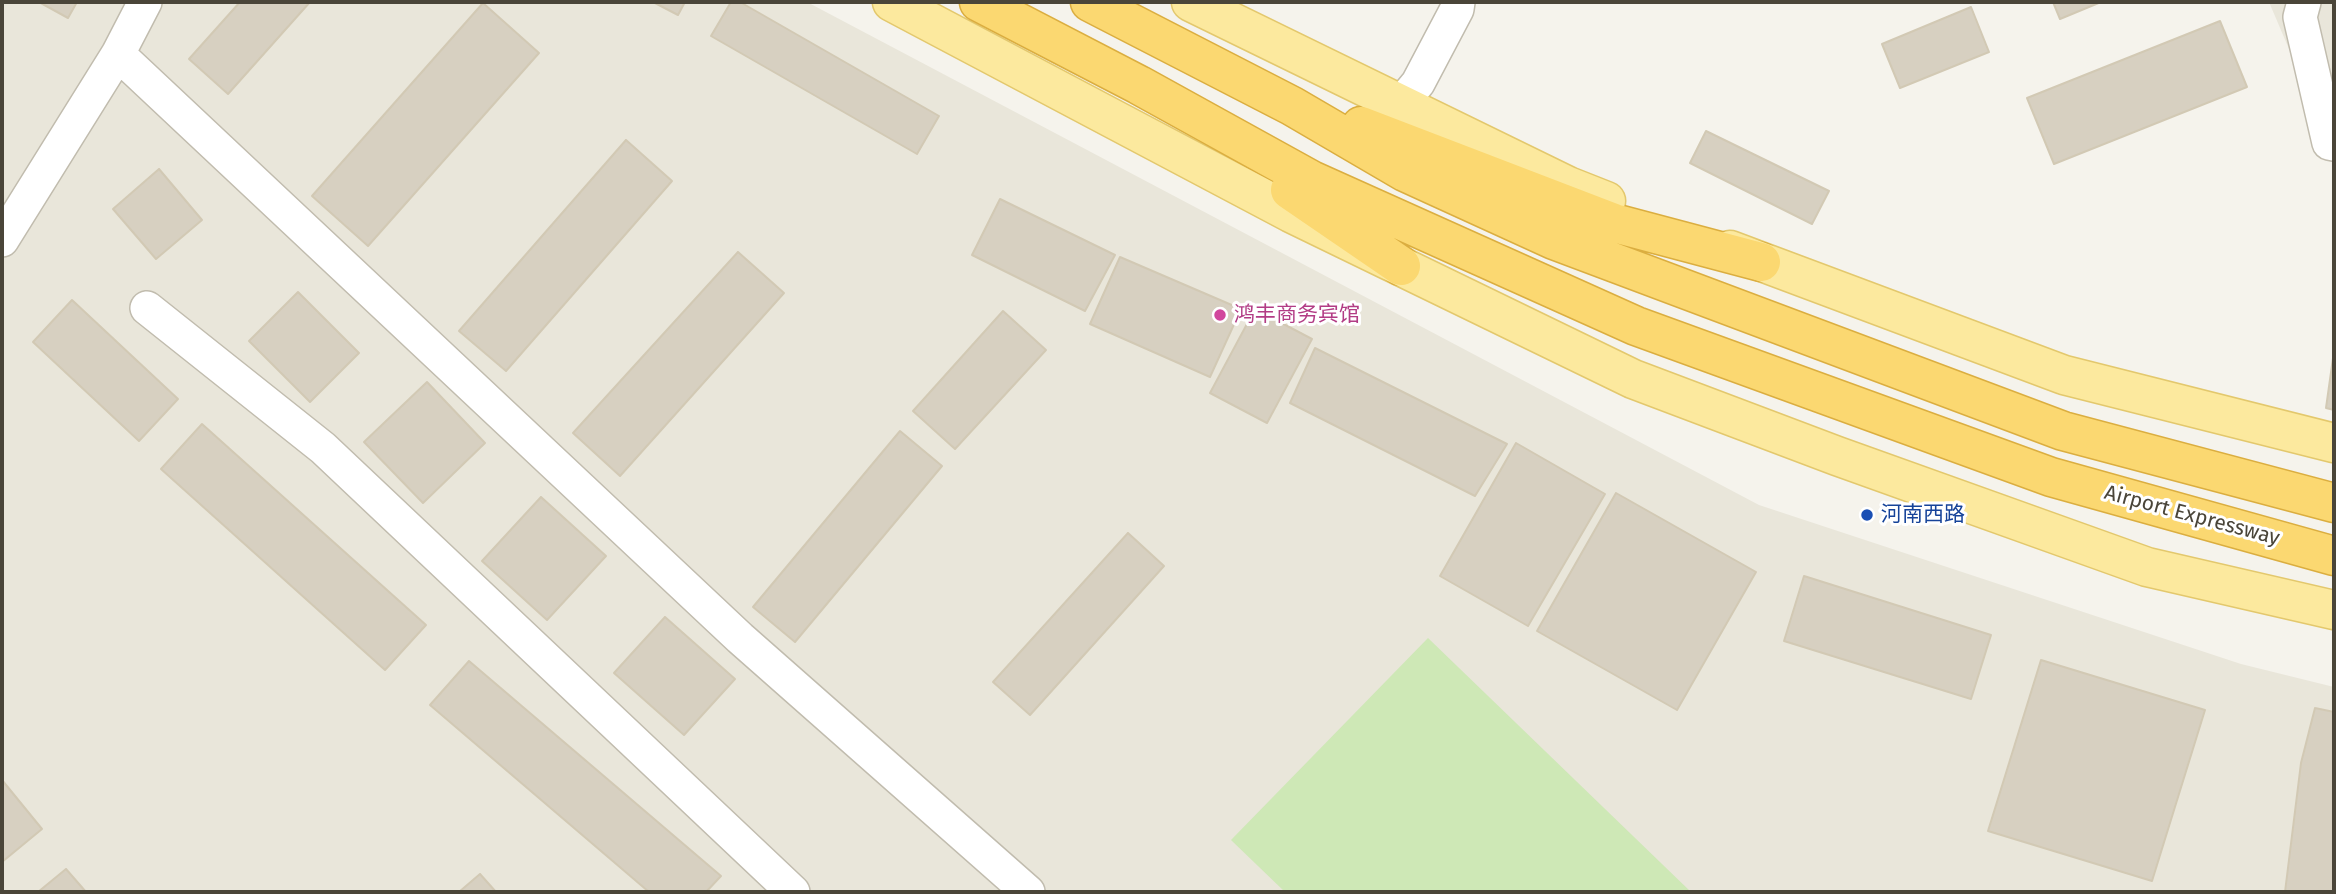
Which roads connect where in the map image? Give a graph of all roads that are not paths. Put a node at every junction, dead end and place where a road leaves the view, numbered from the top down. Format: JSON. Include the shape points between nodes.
{"nodes":[{"id":1,"x":145,"y":2,"type":"edge"},
{"id":2,"x":892,"y":2,"type":"edge"},
{"id":3,"x":979,"y":2,"type":"edge"},
{"id":4,"x":1090,"y":2,"type":"edge"},
{"id":5,"x":1191,"y":2,"type":"edge"},
{"id":6,"x":1458,"y":2,"type":"edge"},
{"id":7,"x":2300,"y":7,"type":"edge"},
{"id":8,"x":118,"y":54,"type":"junction"},
{"id":9,"x":1139,"y":85,"type":"junction"},
{"id":10,"x":1292,"y":106,"type":"junction"},
{"id":11,"x":1389,"y":118,"type":"junction"},
{"id":12,"x":2334,"y":144,"type":"edge"},
{"id":13,"x":2,"y":240,"type":"edge"},
{"id":14,"x":1761,"y":262,"type":"joint"},
{"id":15,"x":1401,"y":266,"type":"junction"},
{"id":16,"x":147,"y":308,"type":"dead end"},
{"id":17,"x":2334,"y":443,"type":"edge"},
{"id":18,"x":2334,"y":503,"type":"edge"},
{"id":19,"x":2334,"y":556,"type":"edge"},
{"id":20,"x":2334,"y":610,"type":"edge"},
{"id":21,"x":793,"y":892,"type":"edge"},
{"id":22,"x":1028,"y":892,"type":"edge"}],
"edges":[{"from":1,"to":8,"type":"street"},
{"from":2,"to":15,"type":"main road","via":[[1291,213]]},
{"from":3,"to":9,"type":"highway"},
{"from":4,"to":10,"type":"highway"},
{"from":5,"to":11,"type":"main road"},
{"from":6,"to":11,"type":"street","via":[[1418,83]]},
{"from":7,"to":12,"type":"street","via":[[2329,143]]},
{"from":8,"to":13,"type":"street"},
{"from":8,"to":22,"type":"street","via":[[740,638]]},
{"from":9,"to":15,"type":"highway"},
{"from":9,"to":19,"type":"highway","name":"Airport Expressway","via":[[1311,180],[1636,326],[2051,477]]},
{"from":10,"to":11,"type":"highway"},
{"from":10,"to":18,"type":"highway","via":[[1405,172],[1554,240],[2063,431]]},
{"from":11,"to":14,"type":"highway","via":[[1614,223]]},
{"from":14,"to":17,"type":"main road","via":[[2064,375]]},
{"from":15,"to":20,"type":"main road","via":[[1633,379],[1837,456],[2147,567]]},
{"from":16,"to":21,"type":"street","via":[[323,447]]}]}
